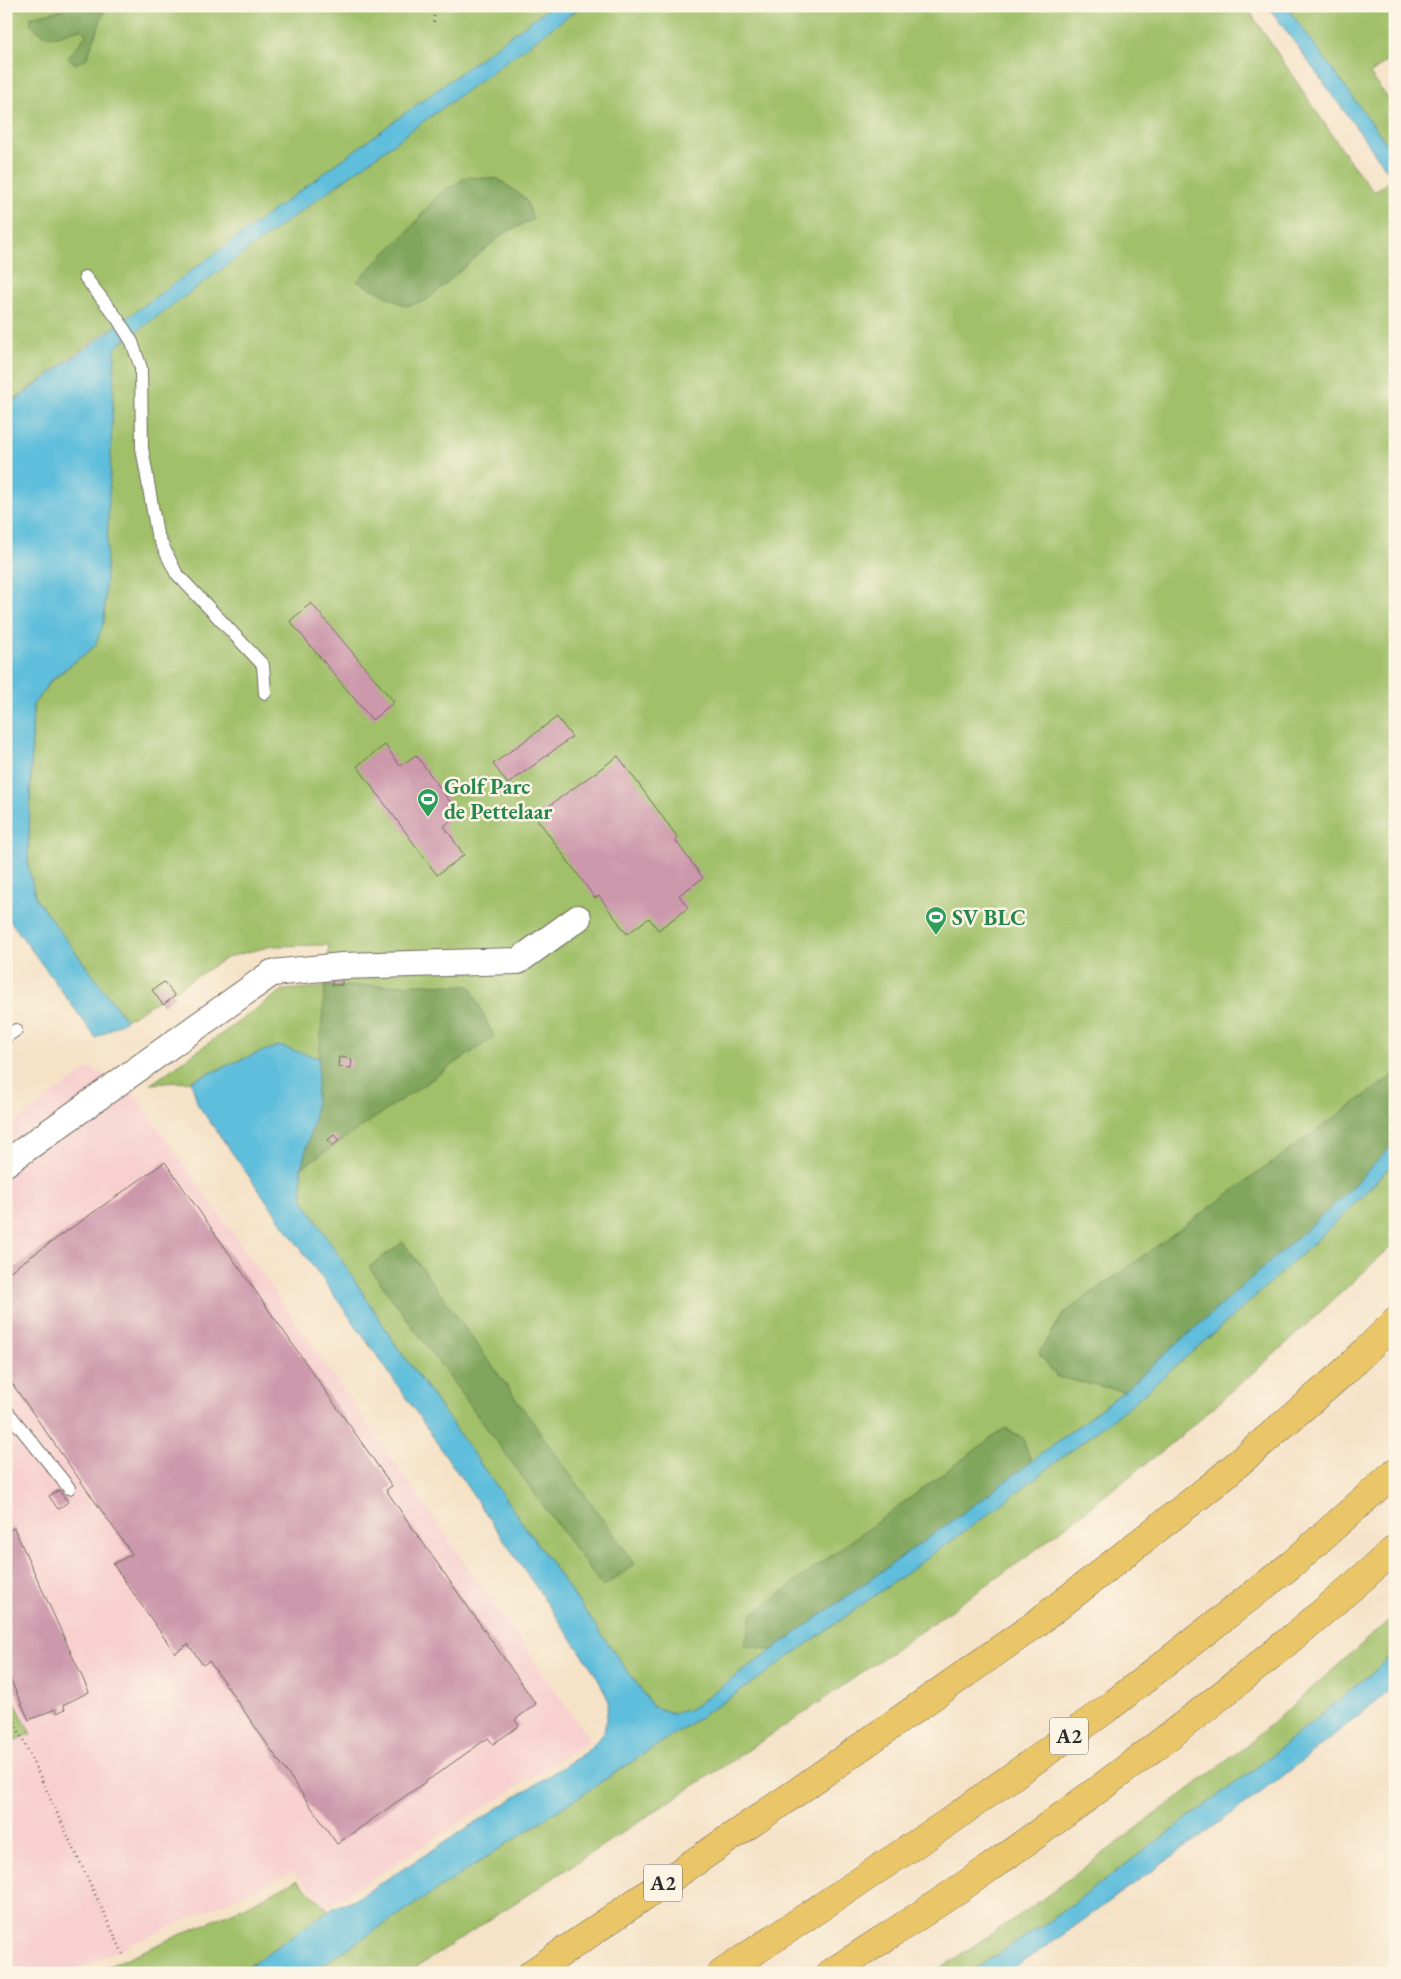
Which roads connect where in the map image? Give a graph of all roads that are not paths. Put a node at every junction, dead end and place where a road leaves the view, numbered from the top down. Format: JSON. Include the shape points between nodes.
{"nodes":[{"id":1,"x":85,"y":277,"type":"dead end"},
{"id":2,"x":265,"y":693,"type":"dead end"},
{"id":3,"x":578,"y":918,"type":"dead end"},
{"id":4,"x":6,"y":1163,"type":"edge"},
{"id":5,"x":1395,"y":1322,"type":"edge"},
{"id":6,"x":6,"y":1410,"type":"edge"},
{"id":7,"x":1395,"y":1472,"type":"edge"},
{"id":8,"x":69,"y":1488,"type":"dead end"},
{"id":9,"x":1395,"y":1549,"type":"edge"},
{"id":10,"x":532,"y":1973,"type":"edge"},
{"id":11,"x":722,"y":1973,"type":"edge"},
{"id":12,"x":831,"y":1973,"type":"edge"}],
"edges":[{"from":1,"to":2,"type":"lane","via":[[118,318],[132,342],[141,368],[142,448],[157,534],[176,573],[263,665]]},
{"from":3,"to":4,"type":"street","via":[[518,961],[342,966],[272,973]]},
{"from":5,"to":10,"type":"highway","number":"A2","via":[[1343,1372],[1213,1485],[1033,1626]]},
{"from":6,"to":8,"type":"lane"},
{"from":7,"to":11,"type":"highway","number":"A2","via":[[1292,1564],[1108,1708],[947,1823]]},
{"from":9,"to":12,"type":"highway","number":"A2","via":[[1334,1604],[1176,1730],[982,1873]]}]}
